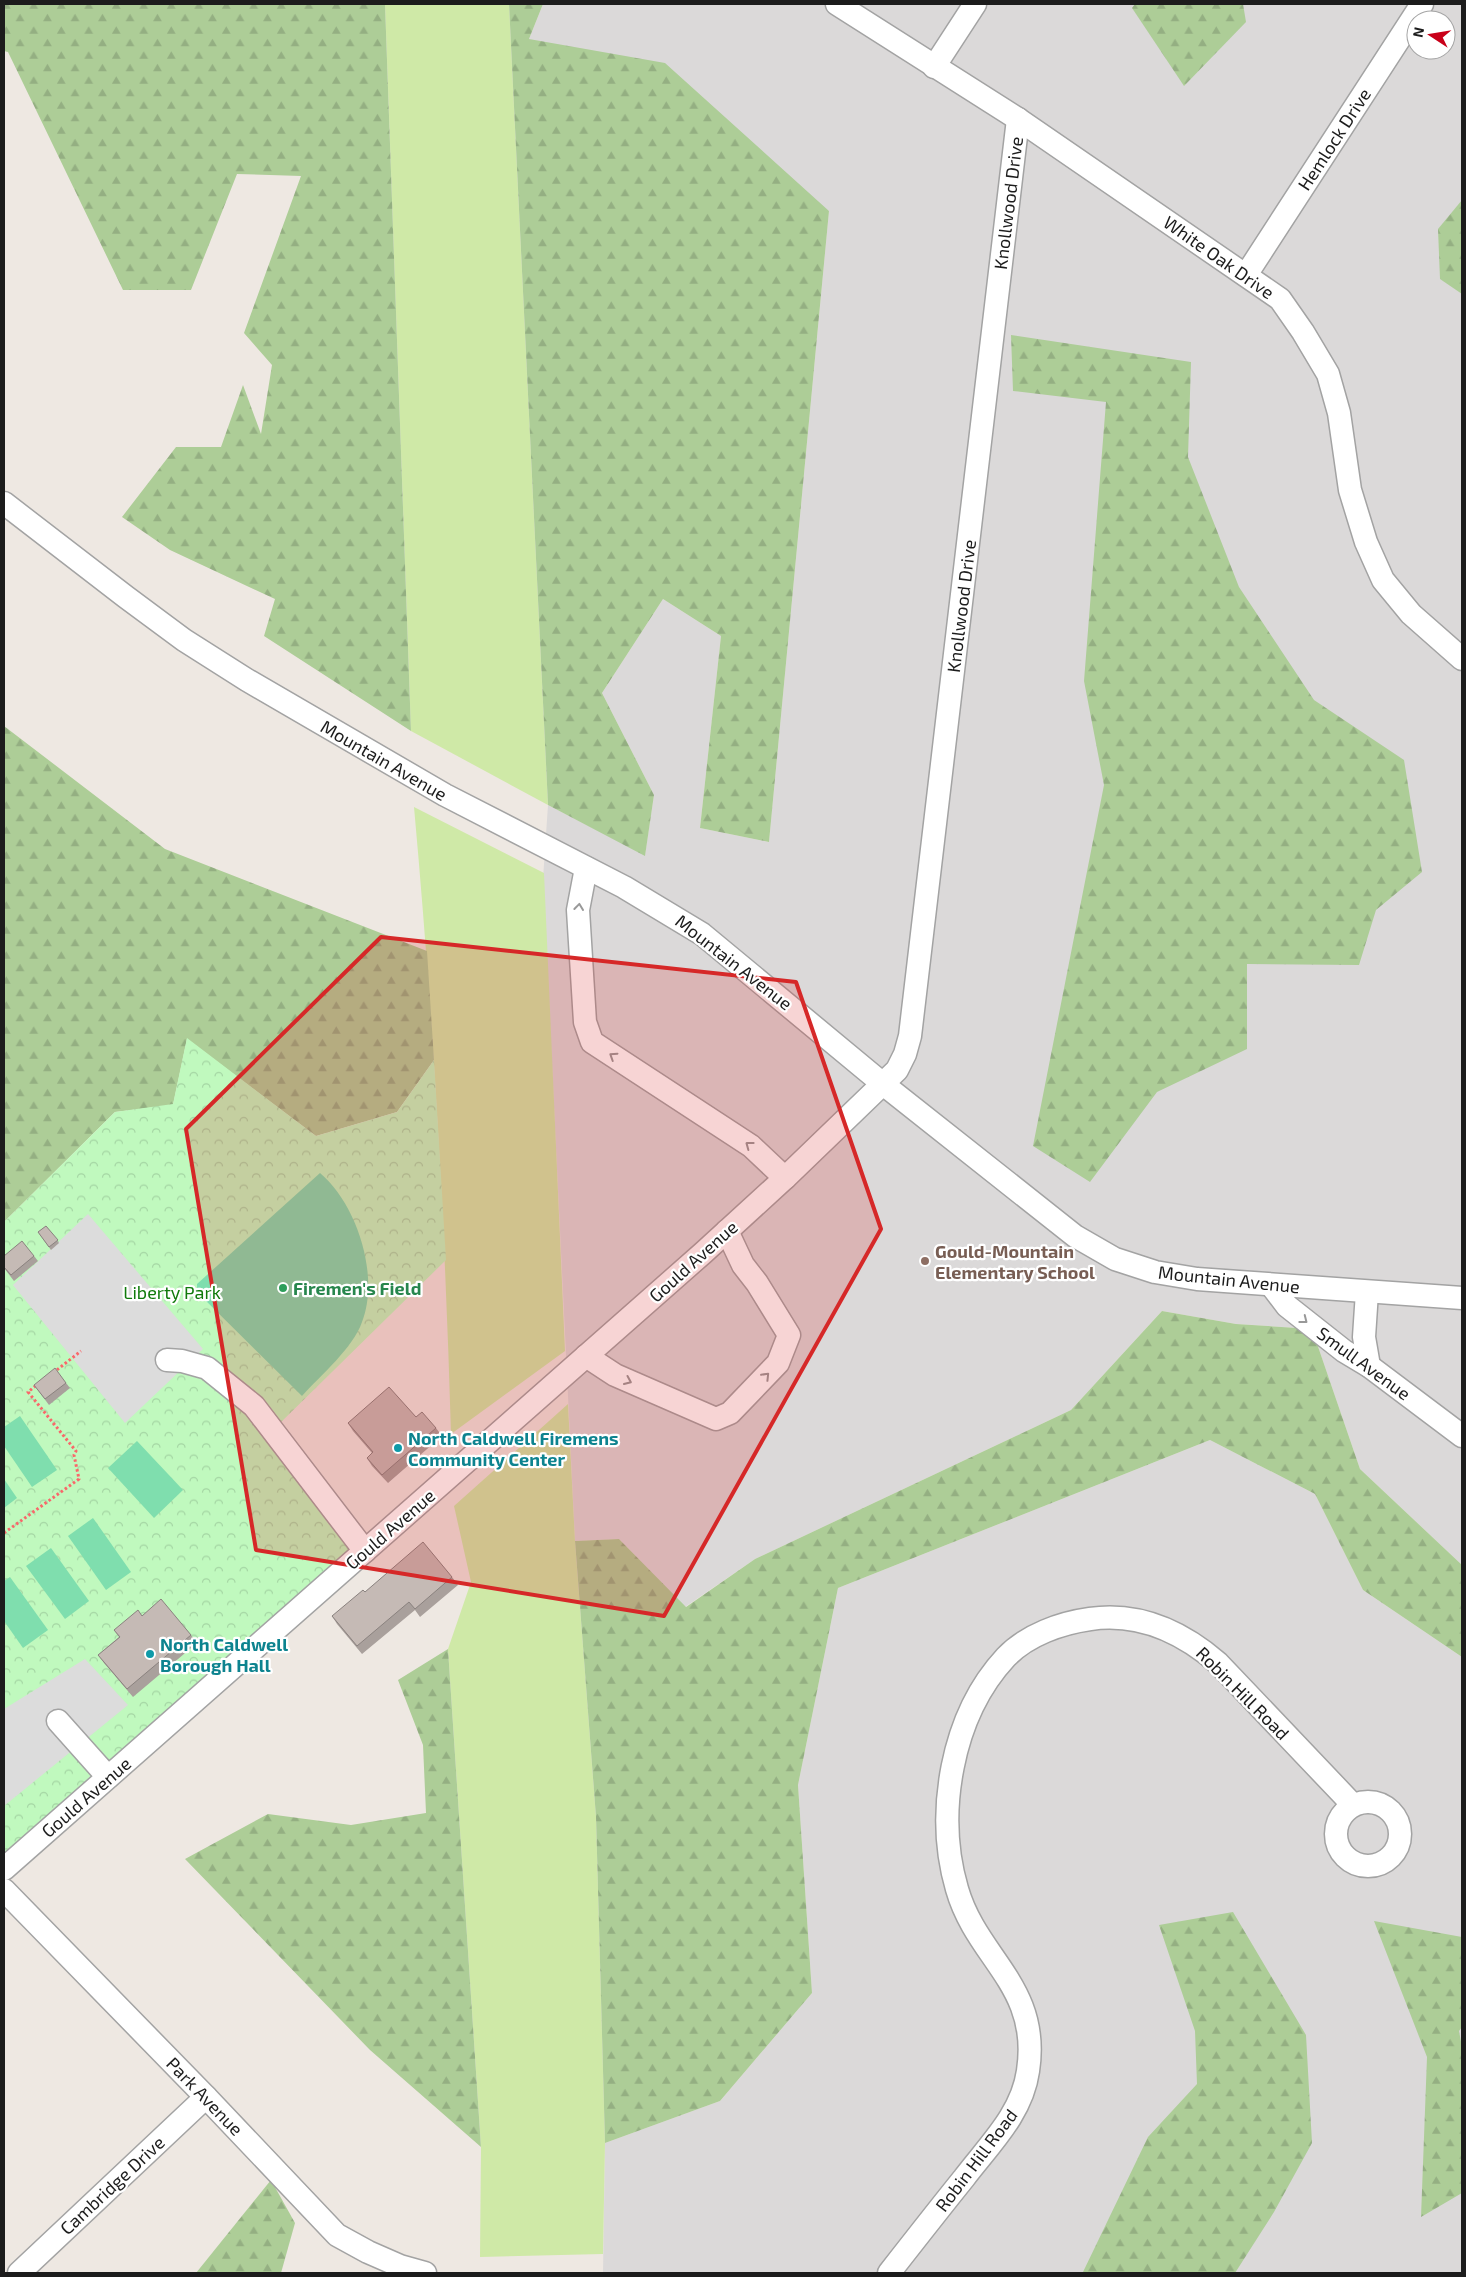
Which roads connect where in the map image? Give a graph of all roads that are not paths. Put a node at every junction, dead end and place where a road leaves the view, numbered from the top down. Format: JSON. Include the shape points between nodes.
{"nodes":[{"id":1,"x":837,"y":4,"type":"edge"},
{"id":2,"x":975,"y":4,"type":"edge"},
{"id":3,"x":1422,"y":4,"type":"edge"},
{"id":4,"x":934,"y":67,"type":"junction"},
{"id":5,"x":1018,"y":119,"type":"junction"},
{"id":6,"x":1246,"y":275,"type":"junction"},
{"id":7,"x":4,"y":503,"type":"edge"},
{"id":8,"x":1462,"y":659,"type":"edge"},
{"id":9,"x":586,"y":868,"type":"junction"},
{"id":10,"x":883,"y":1084,"type":"junction"},
{"id":11,"x":785,"y":1178,"type":"junction"},
{"id":12,"x":727,"y":1231,"type":"junction"},
{"id":13,"x":1271,"y":1285,"type":"junction"},
{"id":14,"x":1367,"y":1292,"type":"junction"},
{"id":15,"x":1462,"y":1298,"type":"edge"},
{"id":16,"x":586,"y":1356,"type":"junction"},
{"id":17,"x":168,"y":1360,"type":"dead end"},
{"id":18,"x":1369,"y":1366,"type":"junction"},
{"id":19,"x":1462,"y":1436,"type":"edge"},
{"id":20,"x":365,"y":1551,"type":"junction"},
{"id":21,"x":58,"y":1720,"type":"dead end"},
{"id":22,"x":108,"y":1777,"type":"junction"},
{"id":23,"x":1353,"y":1805,"type":"dead end"},
{"id":24,"x":4,"y":1869,"type":"edge"},
{"id":25,"x":4,"y":1890,"type":"edge"},
{"id":26,"x":206,"y":2097,"type":"junction"},
{"id":27,"x":19,"y":2273,"type":"edge"},
{"id":28,"x":425,"y":2273,"type":"edge"},
{"id":29,"x":889,"y":2273,"type":"edge"}],
"edges":[{"from":1,"to":4,"type":"street","name":"White Oak Drive"},
{"from":2,"to":4,"type":"street"},
{"from":3,"to":6,"type":"street","name":"Hemlock Drive"},
{"from":4,"to":5,"type":"street","name":"White Oak Drive"},
{"from":5,"to":6,"type":"street","name":"White Oak Drive"},
{"from":5,"to":10,"type":"street","name":"Knollwood Drive","via":[[910,1036],[897,1070]]},
{"from":6,"to":8,"type":"street","name":"White Oak Drive","via":[[1280,299],[1328,374],[1350,490],[1366,542],[1383,580],[1411,614]]},
{"from":7,"to":9,"type":"street","name":"Mountain Avenue","via":[[184,640],[247,680],[444,795]]},
{"from":9,"to":10,"type":"street","name":"Mountain Avenue","via":[[666,910],[702,934]]},
{"from":11,"to":9,"type":"street","one_way":true,"via":[[751,1146],[592,1042],[585,1022],[578,910]]},
{"from":10,"to":11,"type":"street","name":"Gould Avenue"},
{"from":10,"to":13,"type":"street","name":"Mountain Avenue","via":[[1076,1236],[1115,1259],[1155,1272],[1196,1279]]},
{"from":11,"to":12,"type":"street","name":"Gould Avenue"},
{"from":12,"to":16,"type":"street","name":"Gould Avenue"},
{"from":16,"to":12,"type":"street","one_way":true,"via":[[615,1375],[716,1419],[730,1413],[778,1363],[789,1335],[743,1265]]},
{"from":13,"to":14,"type":"street","name":"Mountain Avenue"},
{"from":13,"to":18,"type":"street","name":"Smull Avenue","one_way":true,"via":[[1287,1306],[1344,1351]]},
{"from":14,"to":15,"type":"street","name":"Mountain Avenue"},
{"from":14,"to":18,"type":"street","via":[[1364,1336]]},
{"from":16,"to":20,"type":"street","name":"Gould Avenue"},
{"from":17,"to":20,"type":"street","via":[[207,1368],[254,1406]]},
{"from":18,"to":19,"type":"street","name":"Smull Avenue"},
{"from":20,"to":22,"type":"street","name":"Gould Avenue"},
{"from":21,"to":22,"type":"street"},
{"from":22,"to":24,"type":"street","name":"Gould Avenue"},
{"from":23,"to":29,"type":"street","name":"Robin Hill Road","via":[[1218,1663],[1172,1632],[1142,1621],[1094,1618],[1047,1631],[1006,1657],[986,1685],[962,1732],[949,1784],[948,1836],[955,1880],[965,1913],[1011,1981],[1026,2019],[1029,2032],[1028,2073],[1007,2124]]},
{"from":25,"to":26,"type":"street","name":"Park Avenue"},
{"from":26,"to":27,"type":"street","name":"Cambridge Drive"},
{"from":26,"to":28,"type":"street","name":"Park Avenue","via":[[337,2235],[368,2252]]}]}
